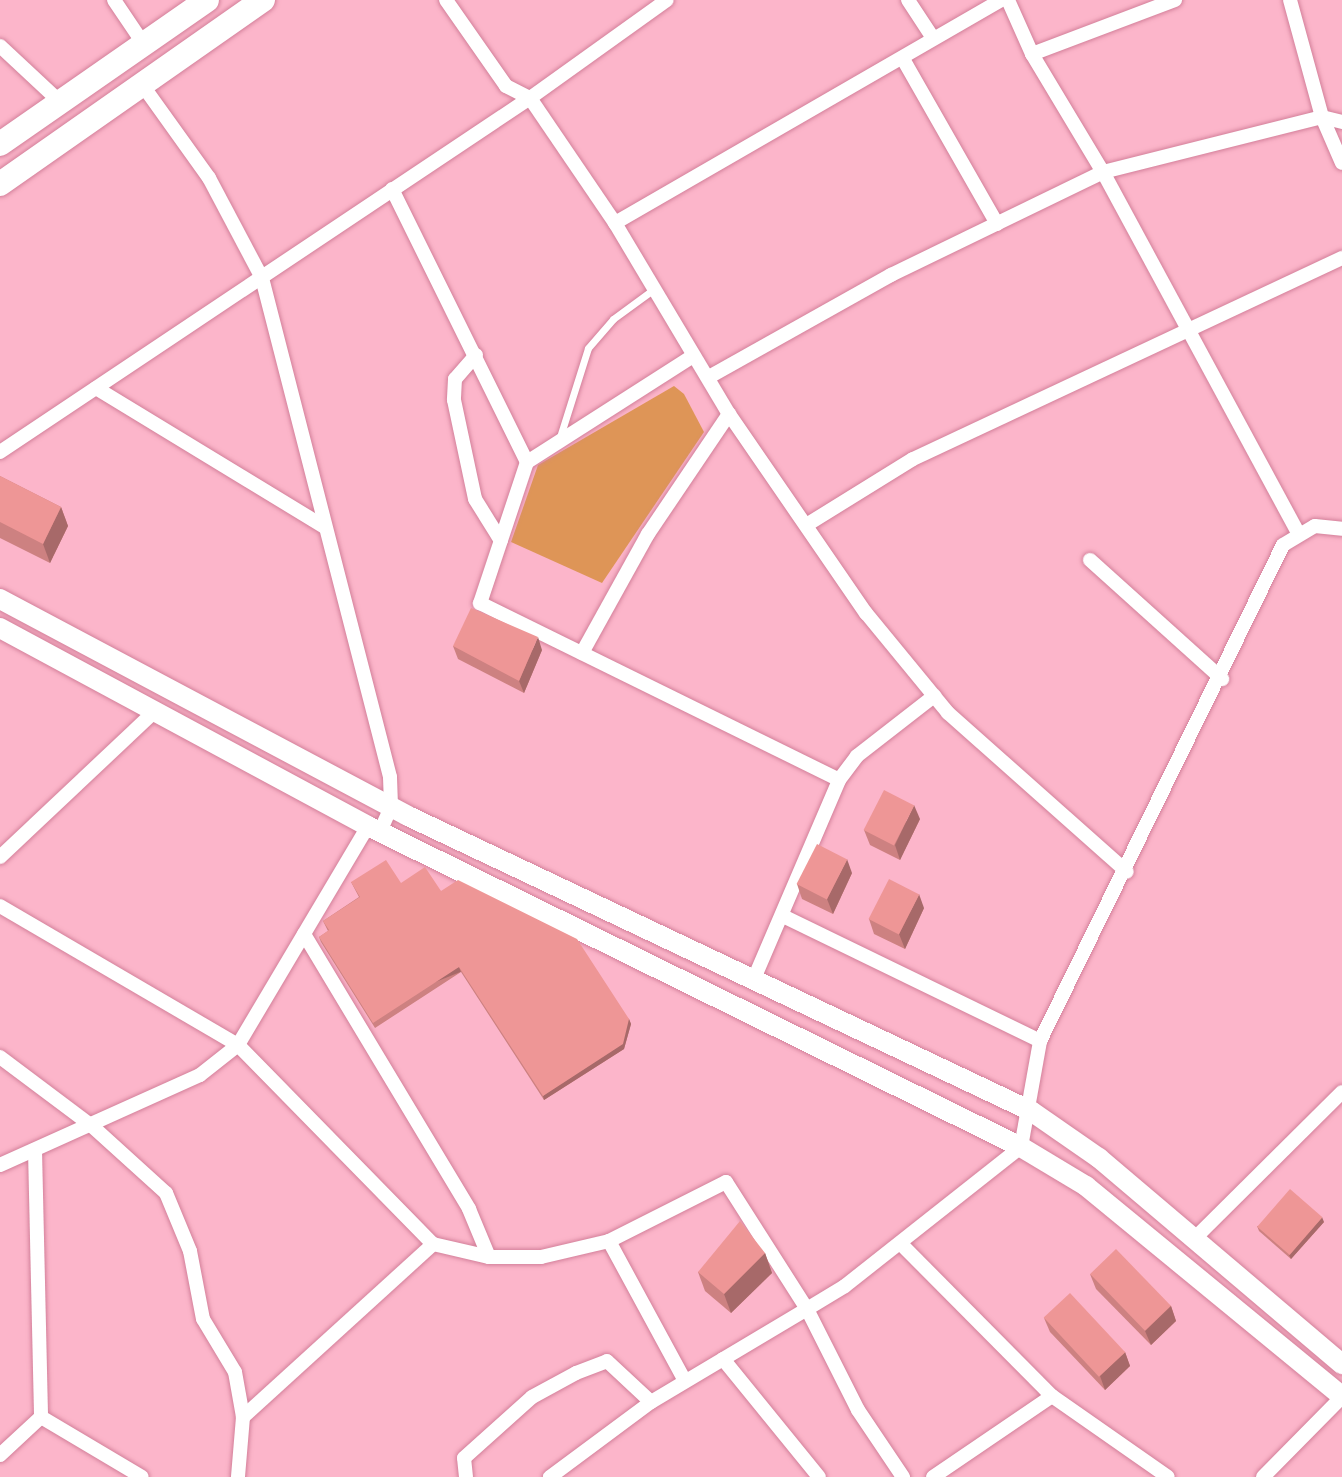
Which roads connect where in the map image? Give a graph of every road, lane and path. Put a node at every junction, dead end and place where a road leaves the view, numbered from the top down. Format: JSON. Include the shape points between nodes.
{"nodes":[{"id":1,"x":114,"y":0,"type":"edge"},
{"id":2,"x":207,"y":0,"type":"edge"},
{"id":3,"x":263,"y":0,"type":"edge"},
{"id":4,"x":446,"y":0,"type":"edge"},
{"id":5,"x":667,"y":0,"type":"edge"},
{"id":6,"x":908,"y":0,"type":"edge"},
{"id":7,"x":1001,"y":0,"type":"edge"},
{"id":8,"x":1008,"y":0,"type":"edge"},
{"id":9,"x":1175,"y":0,"type":"edge"},
{"id":10,"x":1290,"y":0,"type":"edge"},
{"id":11,"x":933,"y":38,"type":"junction"},
{"id":12,"x":143,"y":43,"type":"junction"},
{"id":13,"x":0,"y":46,"type":"edge"},
{"id":14,"x":1032,"y":54,"type":"junction"},
{"id":15,"x":903,"y":59,"type":"junction"},
{"id":16,"x":141,"y":83,"type":"junction"},
{"id":17,"x":530,"y":98,"type":"junction"},
{"id":18,"x":60,"y":102,"type":"junction"},
{"id":19,"x":1342,"y":113,"type":"edge"},
{"id":20,"x":1322,"y":117,"type":"junction"},
{"id":21,"x":1342,"y":122,"type":"edge"},
{"id":22,"x":0,"y":144,"type":"edge"},
{"id":23,"x":1342,"y":163,"type":"edge"},
{"id":24,"x":1103,"y":172,"type":"junction"},
{"id":25,"x":0,"y":184,"type":"edge"},
{"id":26,"x":392,"y":189,"type":"junction"},
{"id":27,"x":615,"y":223,"type":"junction"},
{"id":28,"x":997,"y":224,"type":"junction"},
{"id":29,"x":1342,"y":258,"type":"edge"},
{"id":30,"x":262,"y":278,"type":"junction"},
{"id":31,"x":654,"y":289,"type":"junction"},
{"id":32,"x":1189,"y":329,"type":"junction"},
{"id":33,"x":476,"y":355,"type":"junction"},
{"id":34,"x":693,"y":356,"type":"junction"},
{"id":35,"x":709,"y":377,"type":"junction"},
{"id":36,"x":96,"y":388,"type":"junction"},
{"id":37,"x":729,"y":414,"type":"junction"},
{"id":38,"x":558,"y":442,"type":"junction"},
{"id":39,"x":0,"y":452,"type":"edge"},
{"id":40,"x":527,"y":462,"type":"junction"},
{"id":41,"x":808,"y":524,"type":"junction"},
{"id":42,"x":323,"y":526,"type":"junction"},
{"id":43,"x":1342,"y":529,"type":"edge"},
{"id":44,"x":1299,"y":534,"type":"junction"},
{"id":45,"x":501,"y":541,"type":"junction"},
{"id":46,"x":1090,"y":560,"type":"dead end"},
{"id":47,"x":0,"y":599,"type":"edge"},
{"id":48,"x":0,"y":628,"type":"edge"},
{"id":49,"x":582,"y":653,"type":"junction"},
{"id":50,"x":1222,"y":679,"type":"junction"},
{"id":51,"x":934,"y":696,"type":"junction"},
{"id":52,"x":154,"y":712,"type":"junction"},
{"id":53,"x":839,"y":780,"type":"junction"},
{"id":54,"x":391,"y":807,"type":"junction"},
{"id":55,"x":374,"y":829,"type":"junction"},
{"id":56,"x":0,"y":857,"type":"edge"},
{"id":57,"x":1127,"y":872,"type":"junction"},
{"id":58,"x":0,"y":906,"type":"edge"},
{"id":59,"x":783,"y":916,"type":"junction"},
{"id":60,"x":304,"y":934,"type":"junction"},
{"id":61,"x":753,"y":981,"type":"junction"},
{"id":62,"x":1040,"y":1041,"type":"junction"},
{"id":63,"x":238,"y":1045,"type":"junction"},
{"id":64,"x":0,"y":1058,"type":"edge"},
{"id":65,"x":1342,"y":1092,"type":"edge"},
{"id":66,"x":1031,"y":1111,"type":"junction"},
{"id":67,"x":92,"y":1126,"type":"junction"},
{"id":68,"x":1021,"y":1147,"type":"junction"},
{"id":69,"x":35,"y":1150,"type":"junction"},
{"id":70,"x":0,"y":1165,"type":"edge"},
{"id":71,"x":1195,"y":1238,"type":"junction"},
{"id":72,"x":609,"y":1241,"type":"junction"},
{"id":73,"x":433,"y":1244,"type":"junction"},
{"id":74,"x":901,"y":1244,"type":"junction"},
{"id":75,"x":489,"y":1257,"type":"junction"},
{"id":76,"x":807,"y":1309,"type":"junction"},
{"id":77,"x":723,"y":1359,"type":"junction"},
{"id":78,"x":1342,"y":1364,"type":"edge"},
{"id":79,"x":685,"y":1381,"type":"junction"},
{"id":80,"x":1052,"y":1396,"type":"junction"},
{"id":81,"x":1342,"y":1397,"type":"edge"},
{"id":82,"x":651,"y":1402,"type":"junction"},
{"id":83,"x":41,"y":1417,"type":"junction"},
{"id":84,"x":243,"y":1417,"type":"junction"},
{"id":85,"x":0,"y":1455,"type":"edge"},
{"id":86,"x":142,"y":1477,"type":"edge"},
{"id":87,"x":238,"y":1477,"type":"edge"},
{"id":88,"x":466,"y":1477,"type":"edge"},
{"id":89,"x":550,"y":1477,"type":"edge"},
{"id":90,"x":819,"y":1477,"type":"edge"},
{"id":91,"x":903,"y":1477,"type":"edge"},
{"id":92,"x":933,"y":1477,"type":"edge"},
{"id":93,"x":1168,"y":1477,"type":"edge"},
{"id":94,"x":1263,"y":1477,"type":"edge"}],
"edges":[{"from":1,"to":12,"type":"street"},
{"from":2,"to":12,"type":"main road"},
{"from":3,"to":16,"type":"main road"},
{"from":4,"to":17,"type":"street","via":[[506,86]]},
{"from":5,"to":17,"type":"street"},
{"from":6,"to":11,"type":"street"},
{"from":7,"to":11,"type":"street"},
{"from":8,"to":14,"type":"street"},
{"from":9,"to":14,"type":"street"},
{"from":10,"to":20,"type":"street"},
{"from":11,"to":15,"type":"street"},
{"from":12,"to":18,"type":"main road"},
{"from":13,"to":18,"type":"street"},
{"from":14,"to":24,"type":"street"},
{"from":15,"to":27,"type":"street"},
{"from":15,"to":28,"type":"street"},
{"from":16,"to":25,"type":"main road"},
{"from":16,"to":30,"type":"street","via":[[209,178]]},
{"from":17,"to":26,"type":"street"},
{"from":17,"to":27,"type":"street"},
{"from":18,"to":22,"type":"main road"},
{"from":19,"to":20,"type":"street"},
{"from":20,"to":21,"type":"street"},
{"from":20,"to":23,"type":"street"},
{"from":20,"to":24,"type":"street"},
{"from":24,"to":28,"type":"street"},
{"from":24,"to":32,"type":"street"},
{"from":26,"to":30,"type":"street"},
{"from":26,"to":33,"type":"street"},
{"from":27,"to":31,"type":"street"},
{"from":28,"to":35,"type":"street","via":[[891,275]]},
{"from":29,"to":32,"type":"street"},
{"from":30,"to":36,"type":"street"},
{"from":30,"to":42,"type":"street"},
{"from":31,"to":34,"type":"street"},
{"from":31,"to":38,"type":"lane","via":[[613,319],[588,348]]},
{"from":32,"to":41,"type":"street","via":[[913,459]]},
{"from":32,"to":44,"type":"street"},
{"from":33,"to":40,"type":"street"},
{"from":33,"to":45,"type":"street","via":[[455,379],[454,400],[473,491]]},
{"from":34,"to":35,"type":"street"},
{"from":34,"to":38,"type":"street"},
{"from":35,"to":37,"type":"street"},
{"from":36,"to":39,"type":"street"},
{"from":36,"to":42,"type":"street"},
{"from":37,"to":41,"type":"street"},
{"from":37,"to":49,"type":"street","via":[[648,534]]},
{"from":38,"to":40,"type":"street"},
{"from":40,"to":45,"type":"street"},
{"from":41,"to":51,"type":"street","via":[[866,613]]},
{"from":42,"to":54,"type":"street","via":[[390,777]]},
{"from":43,"to":44,"type":"street","via":[[1315,526]]},
{"from":44,"to":50,"type":"street","via":[[1283,545]]},
{"from":45,"to":49,"type":"street","via":[[480,603]]},
{"from":46,"to":50,"type":"street"},
{"from":47,"to":54,"type":"main road"},
{"from":48,"to":52,"type":"main road"},
{"from":49,"to":53,"type":"street"},
{"from":50,"to":57,"type":"street"},
{"from":51,"to":53,"type":"street","via":[[857,756]]},
{"from":51,"to":57,"type":"street"},
{"from":52,"to":55,"type":"main road"},
{"from":52,"to":56,"type":"street"},
{"from":53,"to":59,"type":"street"},
{"from":54,"to":55,"type":"street"},
{"from":54,"to":61,"type":"main road"},
{"from":55,"to":60,"type":"street"},
{"from":55,"to":68,"type":"main road"},
{"from":57,"to":62,"type":"street"},
{"from":58,"to":63,"type":"street"},
{"from":59,"to":61,"type":"street"},
{"from":59,"to":62,"type":"street"},
{"from":60,"to":63,"type":"street"},
{"from":60,"to":75,"type":"street","via":[[340,986],[469,1209]]},
{"from":61,"to":66,"type":"main road"},
{"from":62,"to":66,"type":"street"},
{"from":63,"to":67,"type":"street","via":[[200,1075]]},
{"from":63,"to":73,"type":"street"},
{"from":64,"to":67,"type":"street"},
{"from":65,"to":71,"type":"street"},
{"from":66,"to":68,"type":"street"},
{"from":66,"to":71,"type":"main road","via":[[1099,1158]]},
{"from":67,"to":69,"type":"street"},
{"from":67,"to":84,"type":"street","via":[[166,1193],[190,1251],[203,1319],[235,1372]]},
{"from":68,"to":74,"type":"street"},
{"from":68,"to":81,"type":"main road","via":[[1086,1186]]},
{"from":69,"to":70,"type":"street"},
{"from":69,"to":83,"type":"street"},
{"from":71,"to":78,"type":"main road"},
{"from":72,"to":75,"type":"street","via":[[541,1257]]},
{"from":72,"to":76,"type":"street","via":[[726,1182]]},
{"from":72,"to":79,"type":"street"},
{"from":73,"to":75,"type":"street"},
{"from":73,"to":84,"type":"street"},
{"from":74,"to":76,"type":"street"},
{"from":74,"to":80,"type":"street"},
{"from":76,"to":77,"type":"street"},
{"from":76,"to":91,"type":"street","via":[[858,1410]]},
{"from":77,"to":79,"type":"street"},
{"from":77,"to":90,"type":"street"},
{"from":79,"to":82,"type":"street"},
{"from":80,"to":92,"type":"street"},
{"from":80,"to":93,"type":"street"},
{"from":81,"to":94,"type":"street"},
{"from":82,"to":88,"type":"street","via":[[607,1361],[576,1373],[532,1397],[464,1458]]},
{"from":82,"to":89,"type":"street"},
{"from":83,"to":85,"type":"street"},
{"from":83,"to":86,"type":"street"},
{"from":84,"to":87,"type":"street"}]}
